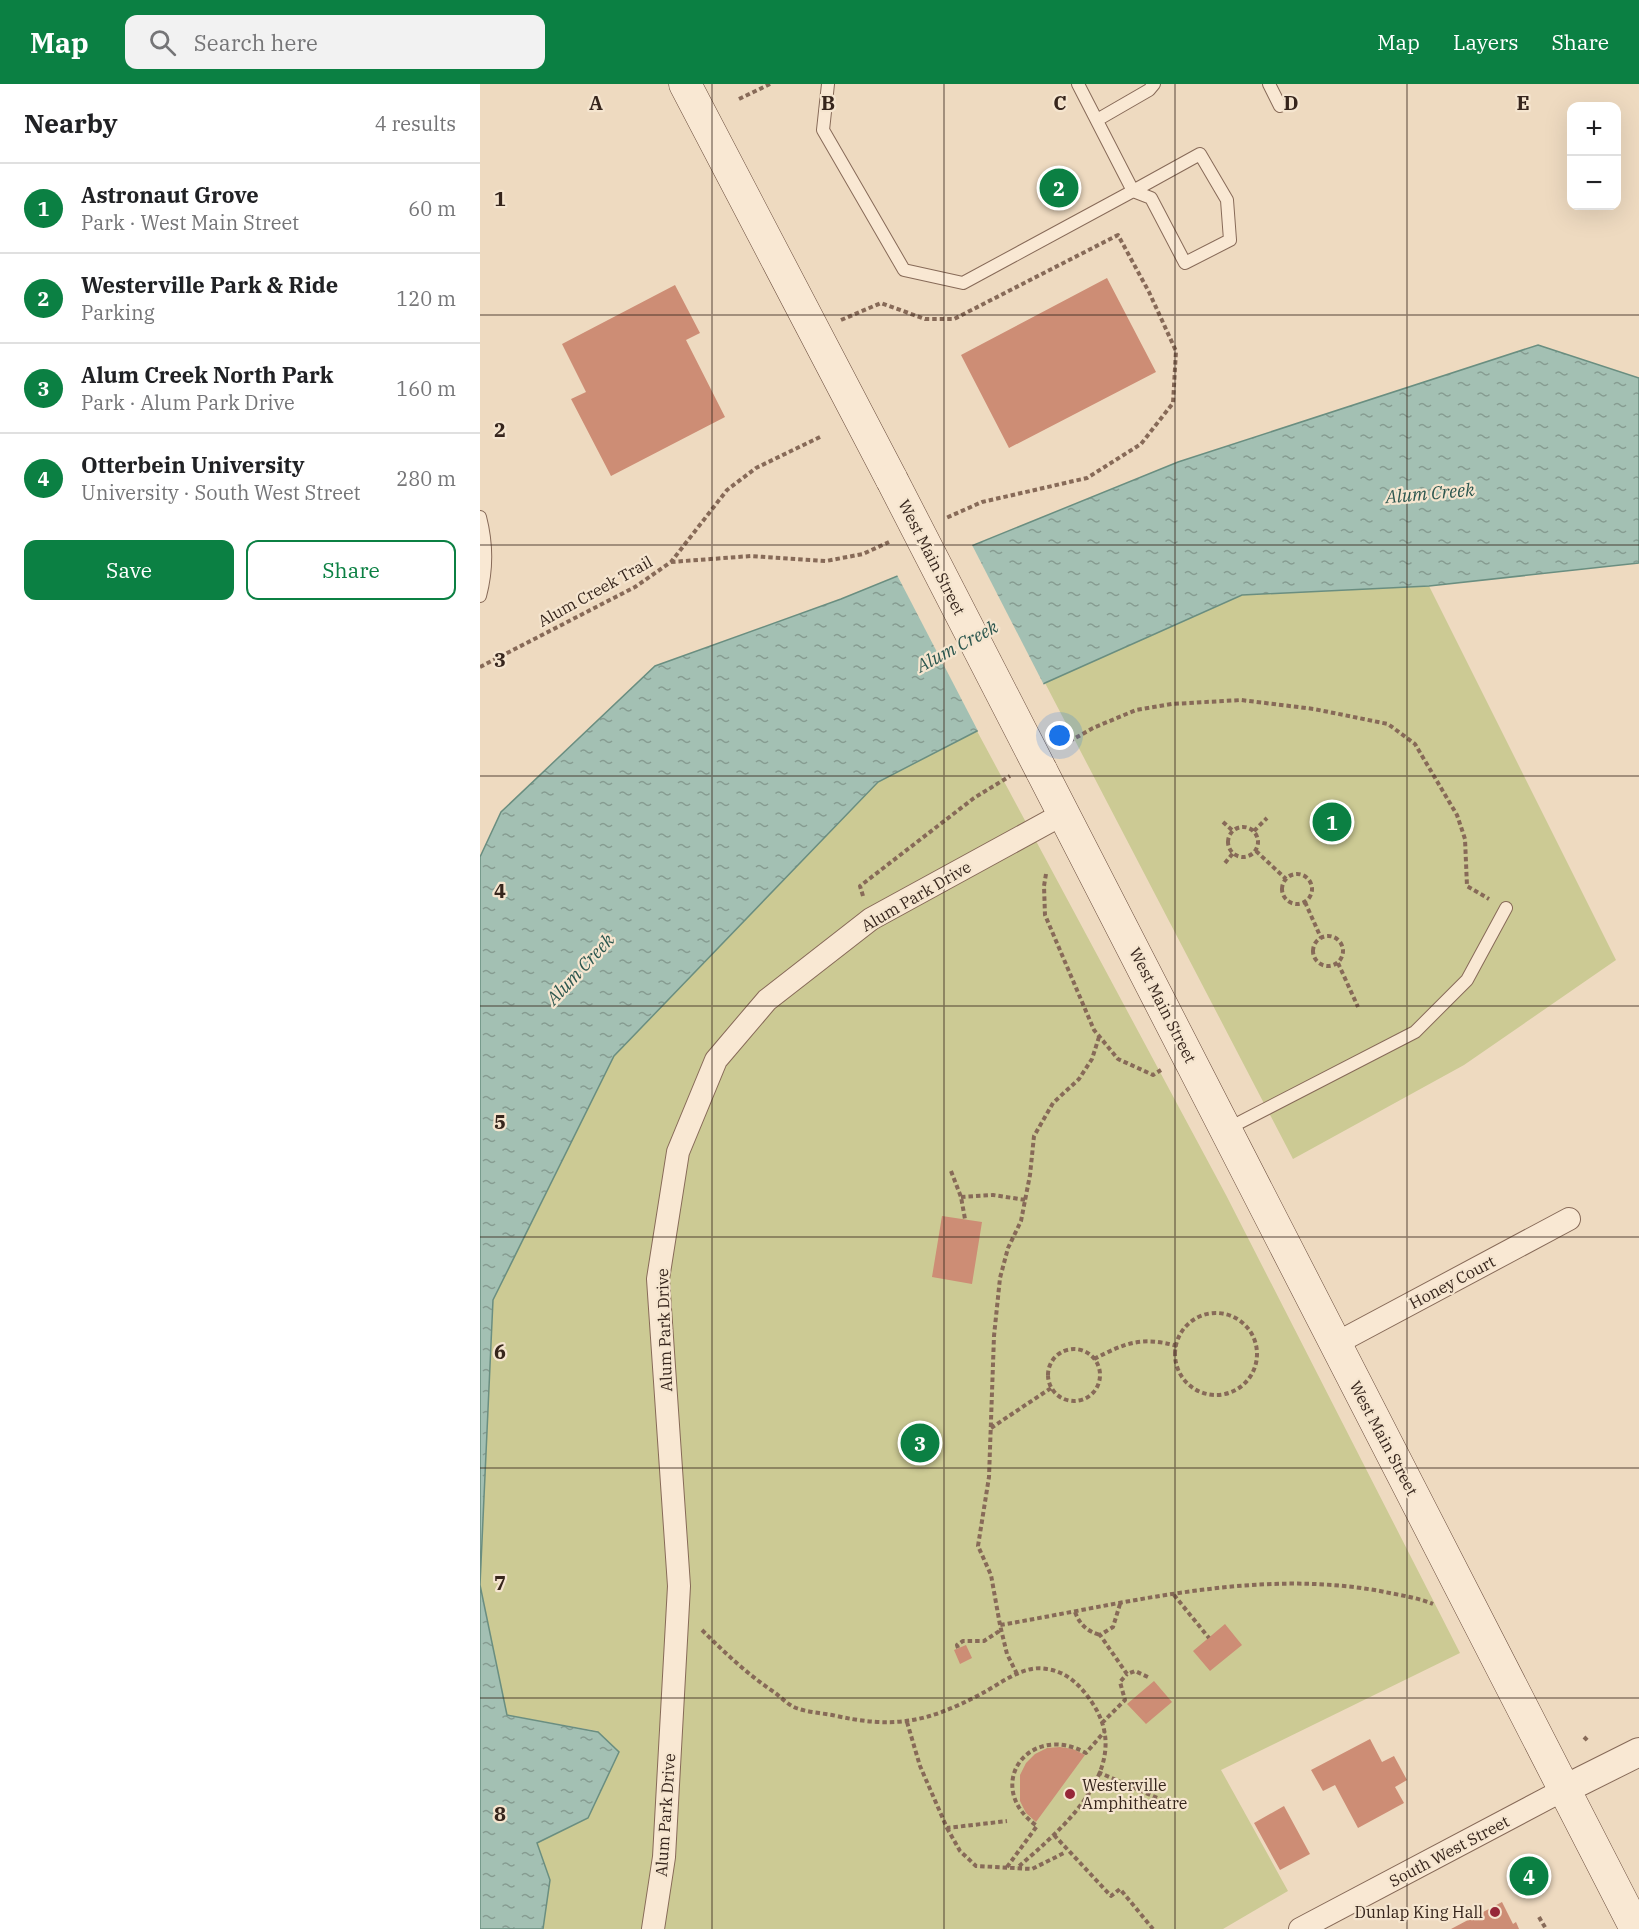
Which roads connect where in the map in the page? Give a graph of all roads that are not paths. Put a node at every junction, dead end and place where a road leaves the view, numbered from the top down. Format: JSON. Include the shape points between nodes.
{"nodes":[{"id":1,"x":685,"y":84,"type":"edge"},
{"id":2,"x":828,"y":84,"type":"edge"},
{"id":3,"x":1078,"y":84,"type":"edge"},
{"id":4,"x":1154,"y":84,"type":"edge"},
{"id":5,"x":1269,"y":84,"type":"edge"},
{"id":6,"x":1280,"y":106,"type":"dead end"},
{"id":7,"x":1097,"y":120,"type":"junction"},
{"id":8,"x":1133,"y":191,"type":"junction"},
{"id":9,"x":480,"y":517,"type":"edge"},
{"id":10,"x":480,"y":596,"type":"edge"},
{"id":11,"x":1063,"y":814,"type":"junction"},
{"id":12,"x":1506,"y":908,"type":"road end"},
{"id":13,"x":1226,"y":1130,"type":"junction"},
{"id":14,"x":1569,"y":1219,"type":"dead end"},
{"id":15,"x":1335,"y":1344,"type":"junction"},
{"id":16,"x":1639,"y":1752,"type":"edge"},
{"id":17,"x":1565,"y":1789,"type":"junction"},
{"id":18,"x":652,"y":1929,"type":"edge"},
{"id":19,"x":1300,"y":1929,"type":"edge"},
{"id":20,"x":1636,"y":1929,"type":"edge"}],
"edges":[{"from":1,"to":11,"type":"main road","name":"West Main Street","bridge":true},
{"from":2,"to":8,"type":"lane","via":[[823,130],[904,270],[963,283]]},
{"from":3,"to":7,"type":"lane"},
{"from":4,"to":7,"type":"lane"},
{"from":5,"to":6,"type":"lane"},
{"from":7,"to":8,"type":"lane"},
{"from":8,"to":8,"type":"lane","via":[[1151,198],[1185,263],[1230,240],[1227,200],[1200,154]]},
{"from":9,"to":10,"type":"lane","via":[[486,574]]},
{"from":11,"to":13,"type":"main road","name":"West Main Street"},
{"from":11,"to":18,"type":"street","name":"Alum Park Drive","via":[[871,920],[766,1000],[716,1060],[678,1152],[658,1279],[678,1606],[664,1857]]},
{"from":12,"to":13,"type":"lane","via":[[1467,980],[1415,1032]]},
{"from":13,"to":15,"type":"main road","name":"West Main Street"},
{"from":14,"to":15,"type":"street","name":"Honey Court"},
{"from":15,"to":17,"type":"main road","name":"West Main Street"},
{"from":16,"to":17,"type":"street"},
{"from":17,"to":19,"type":"street","name":"South West Street"},
{"from":17,"to":20,"type":"main road","name":"West Main Street"}]}
